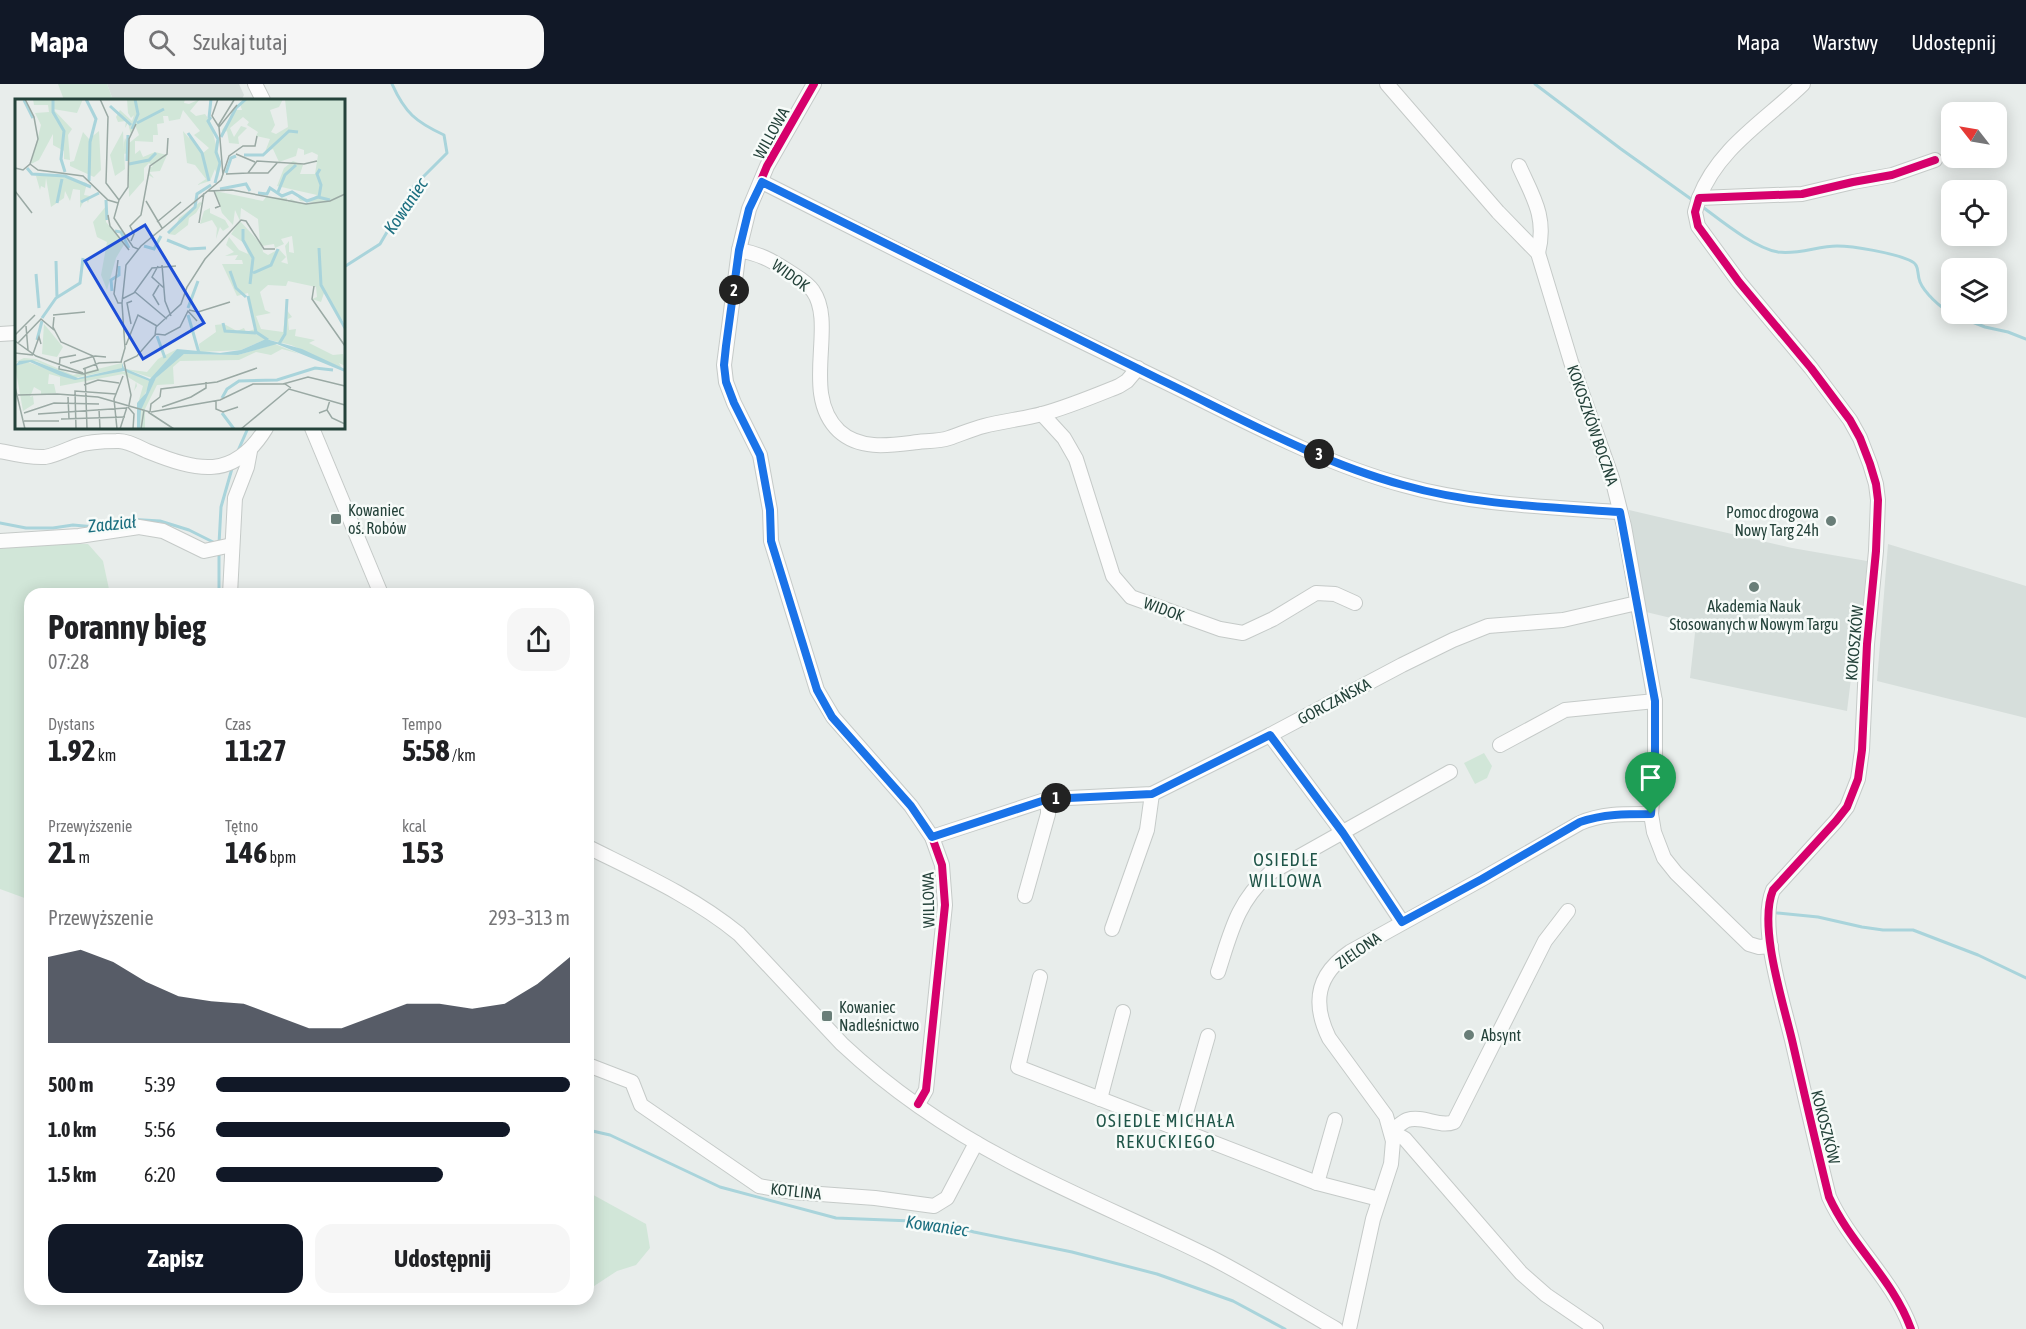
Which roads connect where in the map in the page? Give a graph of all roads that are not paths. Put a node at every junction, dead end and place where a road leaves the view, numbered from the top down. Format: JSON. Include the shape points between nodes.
{"nodes":[{"id":1,"x":255,"y":84,"type":"edge"},
{"id":2,"x":814,"y":84,"type":"edge"},
{"id":3,"x":1387,"y":84,"type":"edge"},
{"id":4,"x":1803,"y":84,"type":"edge"},
{"id":5,"x":262,"y":99,"type":"edge"},
{"id":6,"x":1935,"y":160,"type":"dead end"},
{"id":7,"x":1519,"y":166,"type":"dead end"},
{"id":8,"x":762,"y":182,"type":"junction"},
{"id":9,"x":1699,"y":198,"type":"junction"},
{"id":10,"x":739,"y":250,"type":"junction"},
{"id":11,"x":1538,"y":253,"type":"junction"},
{"id":12,"x":15,"y":333,"type":"edge"},
{"id":13,"x":0,"y":334,"type":"edge"},
{"id":14,"x":1138,"y":368,"type":"junction"},
{"id":15,"x":1042,"y":414,"type":"junction"},
{"id":16,"x":265,"y":429,"type":"edge"},
{"id":17,"x":312,"y":429,"type":"edge"},
{"id":18,"x":119,"y":434,"type":"edge"},
{"id":19,"x":0,"y":451,"type":"edge"},
{"id":20,"x":246,"y":453,"type":"junction"},
{"id":21,"x":1620,"y":512,"type":"junction"},
{"id":22,"x":0,"y":541,"type":"edge"},
{"id":23,"x":232,"y":545,"type":"junction"},
{"id":24,"x":230,"y":588,"type":"edge"},
{"id":25,"x":379,"y":588,"type":"edge"},
{"id":26,"x":1355,"y":603,"type":"dead end"},
{"id":27,"x":1637,"y":603,"type":"junction"},
{"id":28,"x":1655,"y":701,"type":"junction"},
{"id":29,"x":1270,"y":735,"type":"junction"},
{"id":30,"x":1500,"y":745,"type":"dead end"},
{"id":31,"x":1450,"y":772,"type":"dead end"},
{"id":32,"x":1152,"y":794,"type":"junction"},
{"id":33,"x":1048,"y":799,"type":"junction"},
{"id":34,"x":1651,"y":814,"type":"junction"},
{"id":35,"x":1343,"y":833,"type":"junction"},
{"id":36,"x":932,"y":837,"type":"junction"},
{"id":37,"x":594,"y":850,"type":"edge"},
{"id":38,"x":1025,"y":896,"type":"dead end"},
{"id":39,"x":1569,"y":912,"type":"dead end"},
{"id":40,"x":1402,"y":922,"type":"junction"},
{"id":41,"x":1112,"y":929,"type":"dead end"},
{"id":42,"x":1771,"y":946,"type":"junction"},
{"id":43,"x":1218,"y":972,"type":"dead end"},
{"id":44,"x":1040,"y":977,"type":"dead end"},
{"id":45,"x":1123,"y":1012,"type":"dead end"},
{"id":46,"x":1208,"y":1036,"type":"dead end"},
{"id":47,"x":594,"y":1067,"type":"edge"},
{"id":48,"x":1100,"y":1099,"type":"junction"},
{"id":49,"x":918,"y":1104,"type":"junction"},
{"id":50,"x":1335,"y":1120,"type":"dead end"},
{"id":51,"x":1181,"y":1130,"type":"junction"},
{"id":52,"x":1391,"y":1131,"type":"junction"},
{"id":53,"x":976,"y":1143,"type":"junction"},
{"id":54,"x":1317,"y":1183,"type":"junction"},
{"id":55,"x":1379,"y":1199,"type":"junction"},
{"id":56,"x":1336,"y":1329,"type":"edge"},
{"id":57,"x":1349,"y":1329,"type":"edge"},
{"id":58,"x":1596,"y":1329,"type":"edge"},
{"id":59,"x":1911,"y":1329,"type":"edge"}],
"edges":[{"from":1,"to":5,"type":"street"},
{"from":2,"to":8,"type":"street","name":"WILLOWA","via":[[773,154]]},
{"from":3,"to":11,"type":"street","name":"KOKOSZKÓW BOCZNA"},
{"from":4,"to":9,"type":"street","via":[[1722,157],[1706,179]]},
{"from":6,"to":9,"type":"street","via":[[1892,175],[1802,194]]},
{"from":7,"to":11,"type":"street","via":[[1540,210]]},
{"from":8,"to":10,"type":"street","name":"WILLOWA","via":[[749,209]]},
{"from":8,"to":14,"type":"street"},
{"from":9,"to":42,"type":"street","name":"KOKOSZKÓW","via":[[1695,212],[1698,226],[1850,420],[1870,464],[1878,500],[1858,779],[1847,807],[1773,890],[1768,904]]},
{"from":10,"to":15,"type":"street","name":"WIDOK","via":[[766,257],[807,284],[816,296],[821,324],[823,401],[838,430],[848,437],[886,445],[947,438],[977,427]]},
{"from":10,"to":36,"type":"street","name":"WILLOWA","via":[[724,365],[726,382],[760,455],[771,541],[817,690],[832,717],[911,806]]},
{"from":11,"to":21,"type":"street","name":"KOKOSZKÓW BOCZNA"},
{"from":12,"to":13,"type":"street"},
{"from":14,"to":15,"type":"street","name":"WIDOK","via":[[1119,386]]},
{"from":14,"to":21,"type":"street","via":[[1306,449],[1400,485],[1515,504]]},
{"from":15,"to":26,"type":"street","name":"WIDOK","via":[[1064,438],[1076,459],[1113,576],[1131,597],[1220,629],[1243,633],[1316,593],[1335,594]]},
{"from":16,"to":20,"type":"street"},
{"from":17,"to":25,"type":"street"},
{"from":18,"to":19,"type":"street","via":[[45,457]]},
{"from":18,"to":20,"type":"street","via":[[177,463],[198,467],[224,464]]},
{"from":20,"to":23,"type":"street","via":[[247,467],[235,498]]},
{"from":21,"to":27,"type":"street","name":"KOKOSZKÓW BOCZNA"},
{"from":22,"to":23,"type":"street","via":[[139,527],[163,531],[204,551]]},
{"from":23,"to":24,"type":"street"},
{"from":27,"to":28,"type":"street","name":"KOKOSZKÓW BOCZNA"},
{"from":27,"to":29,"type":"street","name":"GORCZAŃSKA","via":[[1563,620],[1488,626],[1402,665]]},
{"from":28,"to":30,"type":"street","via":[[1565,710]]},
{"from":28,"to":34,"type":"street","name":"KOKOSZKÓW BOCZNA"},
{"from":29,"to":32,"type":"street","name":"GORCZAŃSKA"},
{"from":29,"to":35,"type":"street"},
{"from":31,"to":35,"type":"street"},
{"from":32,"to":33,"type":"street","name":"GORCZAŃSKA"},
{"from":32,"to":41,"type":"street","via":[[1147,830]]},
{"from":33,"to":36,"type":"street","name":"GORCZAŃSKA"},
{"from":33,"to":38,"type":"street","via":[[1048,814]]},
{"from":34,"to":40,"type":"street","name":"ZIELONA","via":[[1615,814],[1580,822]]},
{"from":34,"to":42,"type":"street","name":"KOKOSZKÓW BOCZNA","via":[[1658,847],[1677,873],[1749,944],[1759,948]]},
{"from":35,"to":40,"type":"street"},
{"from":35,"to":43,"type":"street","via":[[1270,873],[1256,885],[1236,919]]},
{"from":36,"to":49,"type":"street","name":"WILLOWA","via":[[942,865],[945,905],[926,1090]]},
{"from":37,"to":49,"type":"street","via":[[722,920],[842,1044]]},
{"from":39,"to":52,"type":"street","via":[[1545,941],[1454,1122],[1446,1125],[1424,1119],[1406,1120]]},
{"from":40,"to":52,"type":"street","name":"ZIELONA","via":[[1337,961],[1318,996],[1320,1016],[1329,1038],[1378,1103]]},
{"from":42,"to":59,"type":"street","name":"KOKOSZKÓW","via":[[1829,1197],[1893,1291]]},
{"from":44,"to":48,"type":"street","via":[[1018,1067]]},
{"from":45,"to":48,"type":"street"},
{"from":46,"to":51,"type":"street"},
{"from":47,"to":53,"type":"street","name":"KOTLINA","via":[[632,1082],[641,1105],[759,1186],[934,1206],[947,1198]]},
{"from":48,"to":51,"type":"street"},
{"from":49,"to":53,"type":"street"},
{"from":50,"to":54,"type":"street"},
{"from":51,"to":54,"type":"street"},
{"from":52,"to":55,"type":"street","name":"ZIELONA","via":[[1391,1164]]},
{"from":52,"to":58,"type":"street","name":"ZIELONA","via":[[1406,1139],[1521,1273]]},
{"from":53,"to":56,"type":"street","via":[[1210,1257]]},
{"from":54,"to":55,"type":"street"},
{"from":55,"to":57,"type":"street","name":"ZIELONA"}]}
